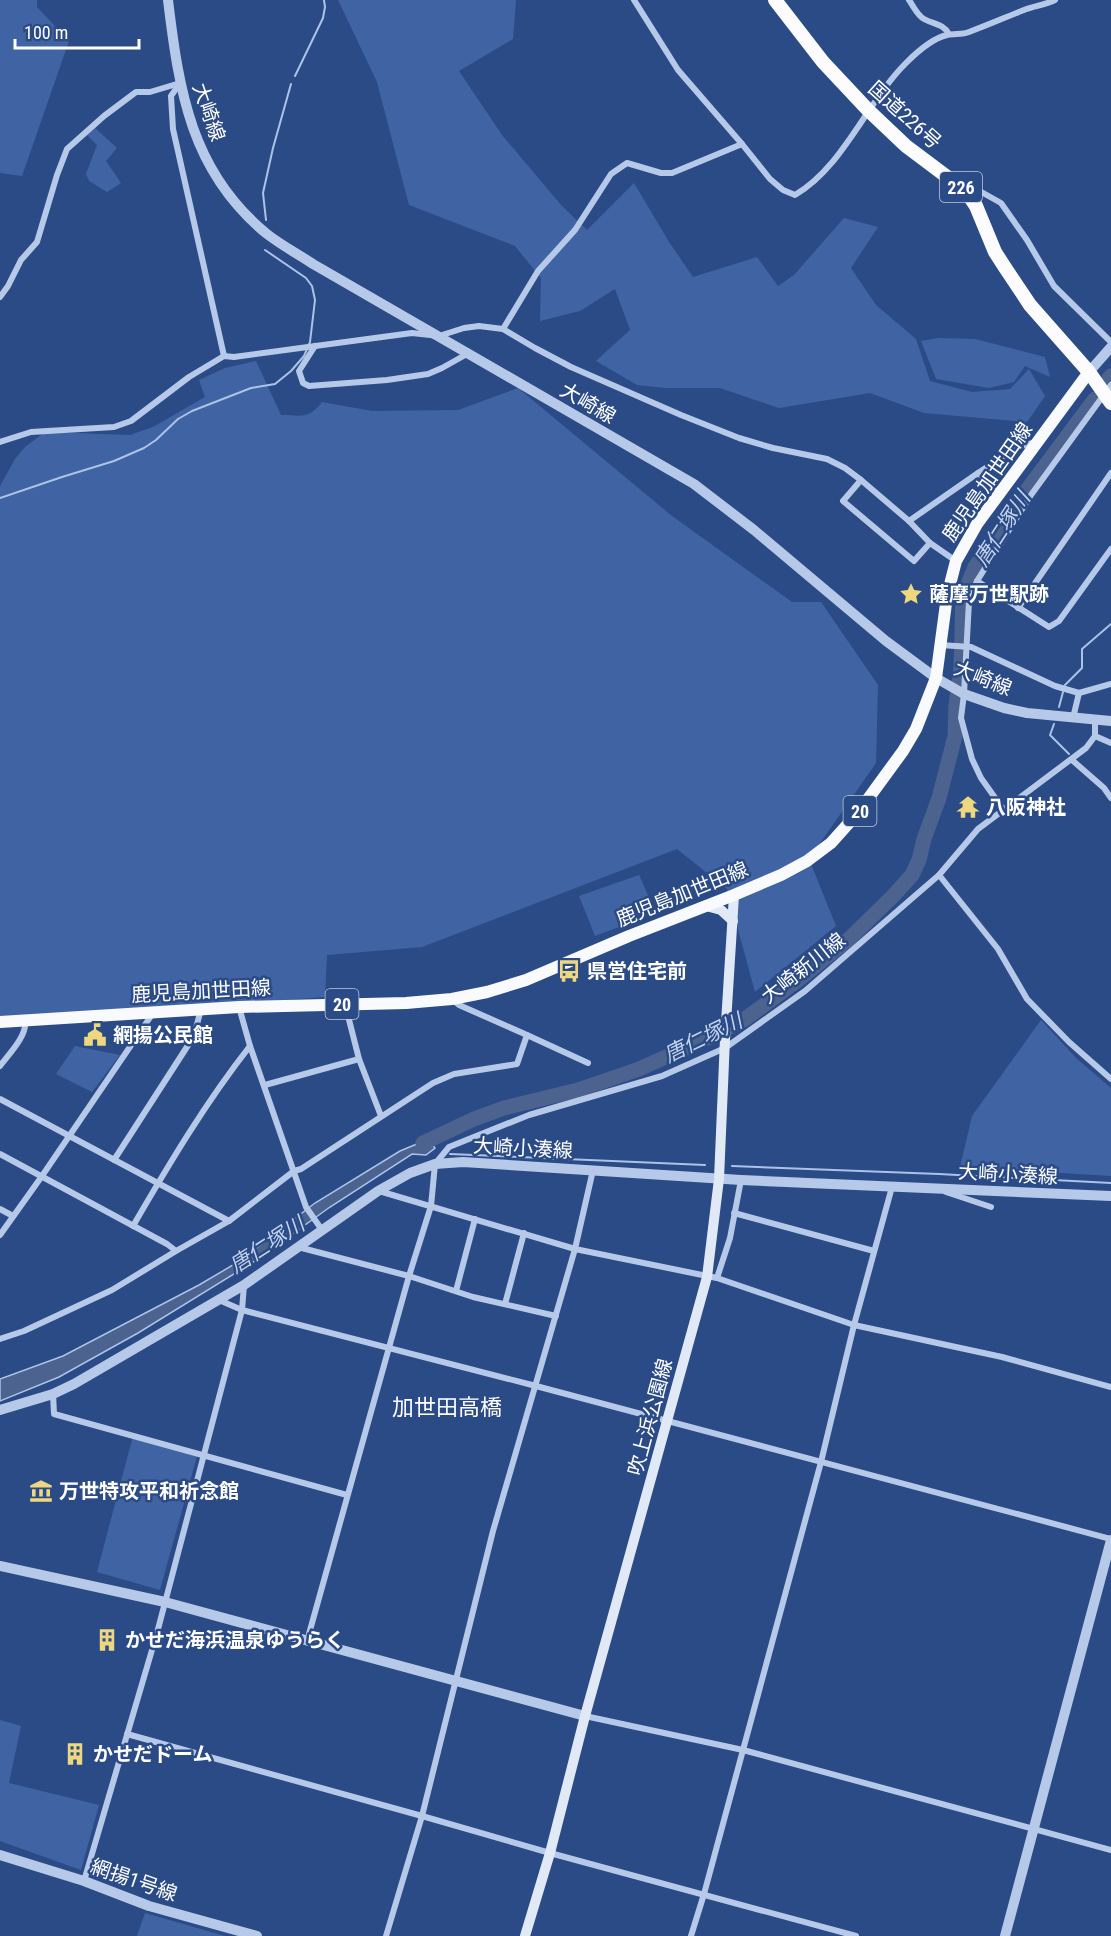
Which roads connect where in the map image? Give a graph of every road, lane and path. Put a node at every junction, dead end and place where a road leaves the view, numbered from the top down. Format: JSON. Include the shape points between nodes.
{"nodes":[{"id":1,"x":168,"y":0,"type":"edge"},
{"id":2,"x":634,"y":0,"type":"edge"},
{"id":3,"x":775,"y":0,"type":"edge"},
{"id":4,"x":909,"y":0,"type":"edge"},
{"id":5,"x":1054,"y":0,"type":"edge"},
{"id":6,"x":949,"y":34,"type":"junction"},
{"id":7,"x":180,"y":84,"type":"junction"},
{"id":8,"x":868,"y":110,"type":"junction"},
{"id":9,"x":742,"y":144,"type":"junction"},
{"id":10,"x":966,"y":191,"type":"junction"},
{"id":11,"x":0,"y":297,"type":"edge"},
{"id":12,"x":503,"y":329,"type":"junction"},
{"id":13,"x":439,"y":336,"type":"junction"},
{"id":14,"x":1111,"y":342,"type":"edge"},
{"id":15,"x":315,"y":346,"type":"junction"},
{"id":16,"x":1111,"y":347,"type":"edge"},
{"id":17,"x":467,"y":354,"type":"junction"},
{"id":18,"x":224,"y":356,"type":"junction"},
{"id":19,"x":1089,"y":372,"type":"junction"},
{"id":20,"x":1109,"y":394,"type":"edge"},
{"id":21,"x":0,"y":442,"type":"edge"},
{"id":22,"x":1038,"y":442,"type":"junction"},
{"id":23,"x":978,"y":473,"type":"junction"},
{"id":24,"x":1111,"y":473,"type":"edge"},
{"id":25,"x":861,"y":480,"type":"junction"},
{"id":26,"x":1000,"y":492,"type":"junction"},
{"id":27,"x":909,"y":521,"type":"junction"},
{"id":28,"x":930,"y":543,"type":"junction"},
{"id":29,"x":1111,"y":549,"type":"edge"},
{"id":30,"x":957,"y":561,"type":"junction"},
{"id":31,"x":977,"y":581,"type":"junction"},
{"id":32,"x":1018,"y":608,"type":"junction"},
{"id":33,"x":946,"y":645,"type":"junction"},
{"id":34,"x":965,"y":646,"type":"junction"},
{"id":35,"x":936,"y":678,"type":"junction"},
{"id":36,"x":1111,"y":684,"type":"edge"},
{"id":37,"x":963,"y":693,"type":"junction"},
{"id":38,"x":1079,"y":693,"type":"junction"},
{"id":39,"x":1073,"y":718,"type":"junction"},
{"id":40,"x":1095,"y":720,"type":"junction"},
{"id":41,"x":1111,"y":721,"type":"edge"},
{"id":42,"x":1095,"y":736,"type":"junction"},
{"id":43,"x":1111,"y":743,"type":"edge"},
{"id":44,"x":1071,"y":760,"type":"junction"},
{"id":45,"x":1111,"y":798,"type":"edge"},
{"id":46,"x":1003,"y":809,"type":"junction"},
{"id":47,"x":939,"y":875,"type":"junction"},
{"id":48,"x":734,"y":895,"type":"junction"},
{"id":49,"x":706,"y":906,"type":"junction"},
{"id":50,"x":733,"y":921,"type":"junction"},
{"id":51,"x":452,"y":999,"type":"junction"},
{"id":52,"x":345,"y":1004,"type":"junction"},
{"id":53,"x":239,"y":1007,"type":"junction"},
{"id":54,"x":201,"y":1009,"type":"junction"},
{"id":55,"x":153,"y":1012,"type":"junction"},
{"id":56,"x":25,"y":1020,"type":"junction"},
{"id":57,"x":0,"y":1022,"type":"edge"},
{"id":58,"x":527,"y":1035,"type":"junction"},
{"id":59,"x":725,"y":1043,"type":"junction"},
{"id":60,"x":250,"y":1047,"type":"junction"},
{"id":61,"x":359,"y":1059,"type":"junction"},
{"id":62,"x":588,"y":1063,"type":"dead end"},
{"id":63,"x":0,"y":1066,"type":"edge"},
{"id":64,"x":1111,"y":1079,"type":"edge"},
{"id":65,"x":265,"y":1085,"type":"junction"},
{"id":66,"x":0,"y":1099,"type":"edge"},
{"id":67,"x":381,"y":1116,"type":"junction"},
{"id":68,"x":70,"y":1135,"type":"junction"},
{"id":69,"x":0,"y":1154,"type":"edge"},
{"id":70,"x":114,"y":1160,"type":"junction"},
{"id":71,"x":435,"y":1164,"type":"junction"},
{"id":72,"x":593,"y":1170,"type":"junction"},
{"id":73,"x":294,"y":1171,"type":"junction"},
{"id":74,"x":42,"y":1176,"type":"junction"},
{"id":75,"x":719,"y":1179,"type":"junction"},
{"id":76,"x":741,"y":1180,"type":"junction"},
{"id":77,"x":158,"y":1183,"type":"junction"},
{"id":78,"x":892,"y":1187,"type":"junction"},
{"id":79,"x":935,"y":1188,"type":"junction"},
{"id":80,"x":378,"y":1191,"type":"junction"},
{"id":81,"x":1111,"y":1196,"type":"edge"},
{"id":82,"x":431,"y":1206,"type":"junction"},
{"id":83,"x":991,"y":1207,"type":"dead end"},
{"id":84,"x":0,"y":1209,"type":"edge"},
{"id":85,"x":734,"y":1213,"type":"junction"},
{"id":86,"x":13,"y":1216,"type":"junction"},
{"id":87,"x":475,"y":1219,"type":"junction"},
{"id":88,"x":229,"y":1221,"type":"junction"},
{"id":89,"x":133,"y":1226,"type":"junction"},
{"id":90,"x":319,"y":1226,"type":"junction"},
{"id":91,"x":524,"y":1233,"type":"junction"},
{"id":92,"x":0,"y":1235,"type":"edge"},
{"id":93,"x":297,"y":1246,"type":"junction"},
{"id":94,"x":575,"y":1249,"type":"junction"},
{"id":95,"x":176,"y":1251,"type":"junction"},
{"id":96,"x":874,"y":1251,"type":"junction"},
{"id":97,"x":409,"y":1275,"type":"junction"},
{"id":98,"x":712,"y":1277,"type":"junction"},
{"id":99,"x":244,"y":1285,"type":"junction"},
{"id":100,"x":456,"y":1292,"type":"junction"},
{"id":101,"x":219,"y":1300,"type":"junction"},
{"id":102,"x":504,"y":1304,"type":"junction"},
{"id":103,"x":242,"y":1310,"type":"junction"},
{"id":104,"x":556,"y":1316,"type":"junction"},
{"id":105,"x":854,"y":1325,"type":"junction"},
{"id":106,"x":0,"y":1339,"type":"edge"},
{"id":107,"x":389,"y":1347,"type":"junction"},
{"id":108,"x":536,"y":1386,"type":"junction"},
{"id":109,"x":1111,"y":1387,"type":"edge"},
{"id":110,"x":53,"y":1394,"type":"junction"},
{"id":111,"x":0,"y":1410,"type":"edge"},
{"id":112,"x":667,"y":1422,"type":"junction"},
{"id":113,"x":202,"y":1455,"type":"junction"},
{"id":114,"x":821,"y":1462,"type":"junction"},
{"id":115,"x":346,"y":1494,"type":"junction"},
{"id":116,"x":1111,"y":1540,"type":"edge"},
{"id":117,"x":0,"y":1566,"type":"edge"},
{"id":118,"x":165,"y":1602,"type":"junction"},
{"id":119,"x":307,"y":1641,"type":"junction"},
{"id":120,"x":455,"y":1681,"type":"junction"},
{"id":121,"x":585,"y":1716,"type":"junction"},
{"id":122,"x":127,"y":1734,"type":"junction"},
{"id":123,"x":743,"y":1750,"type":"junction"},
{"id":124,"x":422,"y":1816,"type":"junction"},
{"id":125,"x":1033,"y":1829,"type":"junction"},
{"id":126,"x":1111,"y":1850,"type":"edge"},
{"id":127,"x":550,"y":1853,"type":"junction"},
{"id":128,"x":0,"y":1855,"type":"edge"},
{"id":129,"x":84,"y":1881,"type":"junction"},
{"id":130,"x":704,"y":1894,"type":"junction"},
{"id":131,"x":257,"y":1936,"type":"edge"},
{"id":132,"x":386,"y":1936,"type":"edge"},
{"id":133,"x":525,"y":1936,"type":"edge"},
{"id":134,"x":691,"y":1936,"type":"edge"},
{"id":135,"x":856,"y":1936,"type":"edge"},
{"id":136,"x":1005,"y":1936,"type":"edge"}],
"edges":[{"from":1,"to":7,"type":"street","name":"大崎線"},
{"from":2,"to":9,"type":"street","via":[[678,70]]},
{"from":3,"to":8,"type":"highway","name":"国道226号","number":"226","via":[[823,62]]},
{"from":4,"to":6,"type":"street","via":[[918,14]]},
{"from":5,"to":6,"type":"street","via":[[967,34]]},
{"from":6,"to":8,"type":"street","via":[[937,38],[906,62]]},
{"from":7,"to":11,"type":"street","via":[[150,93],[136,92],[67,149],[37,242],[21,260]]},
{"from":7,"to":13,"type":"street","name":"大崎線","via":[[204,154],[242,210],[268,234],[313,264]]},
{"from":7,"to":18,"type":"street","via":[[171,96],[173,129]]},
{"from":8,"to":9,"type":"street","via":[[820,176],[795,195],[770,179]]},
{"from":8,"to":10,"type":"highway","name":"国道226号","number":"226","via":[[906,146]]},
{"from":9,"to":12,"type":"street","via":[[672,173],[627,163],[616,169],[575,230],[537,271]]},
{"from":10,"to":14,"type":"street","via":[[976,189],[1001,203],[1054,286]]},
{"from":10,"to":19,"type":"highway","name":"国道226号","number":"226","via":[[1004,266],[1044,321]]},
{"from":12,"to":13,"type":"street","via":[[472,327]]},
{"from":12,"to":25,"type":"street","via":[[572,368],[681,415],[739,438],[828,459]]},
{"from":13,"to":15,"type":"street","via":[[412,333]]},
{"from":13,"to":17,"type":"street","name":"大崎線"},
{"from":15,"to":17,"type":"street","via":[[298,371],[303,383],[309,386],[428,374]]},
{"from":15,"to":18,"type":"street"},
{"from":16,"to":19,"type":"street"},
{"from":17,"to":35,"type":"street","name":"大崎線","via":[[694,484]]},
{"from":18,"to":21,"type":"street","via":[[130,421],[114,427],[31,432]]},
{"from":19,"to":20,"type":"highway","name":"国道226号","number":"226"},
{"from":19,"to":22,"type":"main road","name":"鹿児島加世田線","number":"20"},
{"from":20,"to":31,"type":"street","via":[[1031,495]]},
{"from":22,"to":23,"type":"street","via":[[1016,448]]},
{"from":22,"to":26,"type":"main road","name":"鹿児島加世田線","number":"20"},
{"from":23,"to":26,"type":"street"},
{"from":23,"to":27,"type":"street"},
{"from":24,"to":32,"type":"street"},
{"from":25,"to":27,"type":"street"},
{"from":25,"to":28,"type":"street","via":[[843,501],[914,561]]},
{"from":26,"to":30,"type":"main road","name":"鹿児島加世田線","number":"20","via":[[976,524]]},
{"from":27,"to":28,"type":"street"},
{"from":28,"to":30,"type":"street"},
{"from":29,"to":32,"type":"street","via":[[1059,621],[1049,627]]},
{"from":30,"to":33,"type":"main road","name":"鹿児島加世田線","number":"20","via":[[947,596]]},
{"from":31,"to":32,"type":"street"},
{"from":31,"to":34,"type":"street","via":[[969,601]]},
{"from":33,"to":34,"type":"street"},
{"from":33,"to":35,"type":"main road","name":"鹿児島加世田線","number":"20"},
{"from":34,"to":37,"type":"street"},
{"from":34,"to":38,"type":"street"},
{"from":35,"to":37,"type":"street","name":"大崎線"},
{"from":35,"to":48,"type":"main road","name":"鹿児島加世田線","number":"20","via":[[903,751],[842,833],[807,861]]},
{"from":36,"to":38,"type":"street"},
{"from":37,"to":39,"type":"street","name":"大崎線","via":[[1004,708]]},
{"from":37,"to":46,"type":"street","via":[[961,718],[972,759]]},
{"from":38,"to":39,"type":"street"},
{"from":39,"to":40,"type":"street","name":"大崎線"},
{"from":40,"to":41,"type":"street","name":"大崎線"},
{"from":40,"to":42,"type":"street"},
{"from":42,"to":43,"type":"street"},
{"from":42,"to":44,"type":"street","name":"大崎新川線"},
{"from":44,"to":45,"type":"street"},
{"from":44,"to":46,"type":"street","name":"大崎新川線"},
{"from":46,"to":47,"type":"street","name":"大崎新川線","via":[[978,829]]},
{"from":47,"to":59,"type":"street","name":"大崎新川線","via":[[805,991]]},
{"from":47,"to":64,"type":"street","via":[[998,949],[1027,999]]},
{"from":48,"to":49,"type":"main road","name":"鹿児島加世田線","number":"20"},
{"from":48,"to":50,"type":"main road","name":"吹上浜公園線"},
{"from":49,"to":50,"type":"main road","via":[[721,910]]},
{"from":49,"to":51,"type":"main road","name":"鹿児島加世田線","number":"20","via":[[526,980]]},
{"from":50,"to":59,"type":"main road","name":"吹上浜公園線"},
{"from":51,"to":52,"type":"main road","name":"鹿児島加世田線","number":"20"},
{"from":51,"to":58,"type":"street"},
{"from":52,"to":53,"type":"main road","name":"鹿児島加世田線","number":"20"},
{"from":52,"to":61,"type":"street"},
{"from":53,"to":54,"type":"main road","name":"鹿児島加世田線","number":"20"},
{"from":53,"to":60,"type":"street"},
{"from":54,"to":55,"type":"main road","name":"鹿児島加世田線","number":"20"},
{"from":54,"to":70,"type":"street","via":[[194,1036]]},
{"from":55,"to":56,"type":"main road","name":"鹿児島加世田線","number":"20"},
{"from":55,"to":68,"type":"street"},
{"from":56,"to":57,"type":"main road","name":"鹿児島加世田線","number":"20"},
{"from":56,"to":63,"type":"street","via":[[17,1043]]},
{"from":58,"to":62,"type":"street"},
{"from":58,"to":67,"type":"street","via":[[517,1064],[454,1074]]},
{"from":59,"to":71,"type":"street","name":"大崎新川線","via":[[662,1076],[529,1115],[449,1147]]},
{"from":59,"to":75,"type":"main road","name":"吹上浜公園線"},
{"from":60,"to":65,"type":"street"},
{"from":60,"to":77,"type":"street","via":[[223,1080]]},
{"from":61,"to":65,"type":"street"},
{"from":61,"to":67,"type":"street"},
{"from":65,"to":73,"type":"street"},
{"from":66,"to":68,"type":"street"},
{"from":67,"to":73,"type":"street"},
{"from":68,"to":70,"type":"street"},
{"from":68,"to":74,"type":"street"},
{"from":69,"to":74,"type":"street"},
{"from":70,"to":77,"type":"street"},
{"from":71,"to":72,"type":"street","name":"大崎小湊線","via":[[463,1162]]},
{"from":71,"to":80,"type":"street","name":"大崎小湊線"},
{"from":71,"to":82,"type":"street"},
{"from":72,"to":75,"type":"street","name":"大崎小湊線"},
{"from":72,"to":94,"type":"street"},
{"from":73,"to":88,"type":"street"},
{"from":73,"to":90,"type":"street","via":[[306,1207]]},
{"from":74,"to":86,"type":"street"},
{"from":74,"to":89,"type":"street"},
{"from":75,"to":76,"type":"street","name":"大崎小湊線"},
{"from":75,"to":98,"type":"main road","name":"吹上浜公園線"},
{"from":76,"to":78,"type":"street","name":"大崎小湊線"},
{"from":76,"to":85,"type":"street"},
{"from":77,"to":88,"type":"street"},
{"from":77,"to":89,"type":"street"},
{"from":78,"to":79,"type":"street","name":"大崎小湊線"},
{"from":78,"to":96,"type":"street"},
{"from":79,"to":81,"type":"street","name":"大崎小湊線"},
{"from":79,"to":83,"type":"street"},
{"from":80,"to":82,"type":"street"},
{"from":80,"to":90,"type":"street","name":"大崎小湊線"},
{"from":82,"to":87,"type":"street"},
{"from":82,"to":97,"type":"street"},
{"from":84,"to":86,"type":"street"},
{"from":85,"to":96,"type":"street"},
{"from":85,"to":98,"type":"street","via":[[730,1239]]},
{"from":86,"to":92,"type":"street"},
{"from":87,"to":91,"type":"street"},
{"from":87,"to":100,"type":"street"},
{"from":88,"to":95,"type":"street"},
{"from":89,"to":95,"type":"street"},
{"from":90,"to":93,"type":"street","name":"大崎小湊線"},
{"from":91,"to":94,"type":"street"},
{"from":91,"to":102,"type":"street"},
{"from":93,"to":97,"type":"street"},
{"from":93,"to":99,"type":"street","name":"大崎小湊線"},
{"from":94,"to":98,"type":"street"},
{"from":94,"to":104,"type":"street"},
{"from":95,"to":106,"type":"street","via":[[112,1290]]},
{"from":96,"to":105,"type":"street"},
{"from":97,"to":100,"type":"street"},
{"from":97,"to":107,"type":"street"},
{"from":98,"to":105,"type":"street"},
{"from":98,"to":112,"type":"main road","name":"吹上浜公園線"},
{"from":99,"to":101,"type":"street","name":"大崎小湊線"},
{"from":99,"to":103,"type":"street"},
{"from":100,"to":102,"type":"street"},
{"from":101,"to":103,"type":"street"},
{"from":101,"to":110,"type":"street","name":"大崎小湊線"},
{"from":102,"to":104,"type":"street"},
{"from":103,"to":107,"type":"street"},
{"from":103,"to":113,"type":"street"},
{"from":104,"to":108,"type":"street"},
{"from":105,"to":109,"type":"street","via":[[1002,1357]]},
{"from":105,"to":114,"type":"street"},
{"from":107,"to":108,"type":"street"},
{"from":107,"to":115,"type":"street"},
{"from":108,"to":112,"type":"street"},
{"from":108,"to":120,"type":"street","via":[[493,1531]]},
{"from":110,"to":111,"type":"street","name":"大崎小湊線"},
{"from":110,"to":113,"type":"street","via":[[54,1414]]},
{"from":112,"to":114,"type":"street"},
{"from":112,"to":121,"type":"main road","name":"吹上浜公園線"},
{"from":113,"to":115,"type":"street"},
{"from":113,"to":118,"type":"street"},
{"from":114,"to":116,"type":"street"},
{"from":114,"to":123,"type":"street"},
{"from":115,"to":119,"type":"street"},
{"from":116,"to":125,"type":"street"},
{"from":117,"to":118,"type":"street"},
{"from":118,"to":119,"type":"street"},
{"from":118,"to":122,"type":"street"},
{"from":119,"to":120,"type":"street"},
{"from":120,"to":121,"type":"street"},
{"from":120,"to":124,"type":"street"},
{"from":121,"to":123,"type":"street"},
{"from":121,"to":127,"type":"main road","name":"吹上浜公園線"},
{"from":122,"to":124,"type":"street"},
{"from":122,"to":129,"type":"street"},
{"from":123,"to":125,"type":"street"},
{"from":123,"to":130,"type":"street"},
{"from":124,"to":127,"type":"street"},
{"from":124,"to":132,"type":"street"},
{"from":125,"to":126,"type":"street"},
{"from":125,"to":136,"type":"street"},
{"from":127,"to":130,"type":"street"},
{"from":127,"to":133,"type":"main road","name":"吹上浜公園線"},
{"from":128,"to":129,"type":"street","name":"網揚1号線"},
{"from":129,"to":131,"type":"street","name":"網揚1号線","via":[[149,1906]]},
{"from":130,"to":134,"type":"street"},
{"from":130,"to":135,"type":"street"}]}
